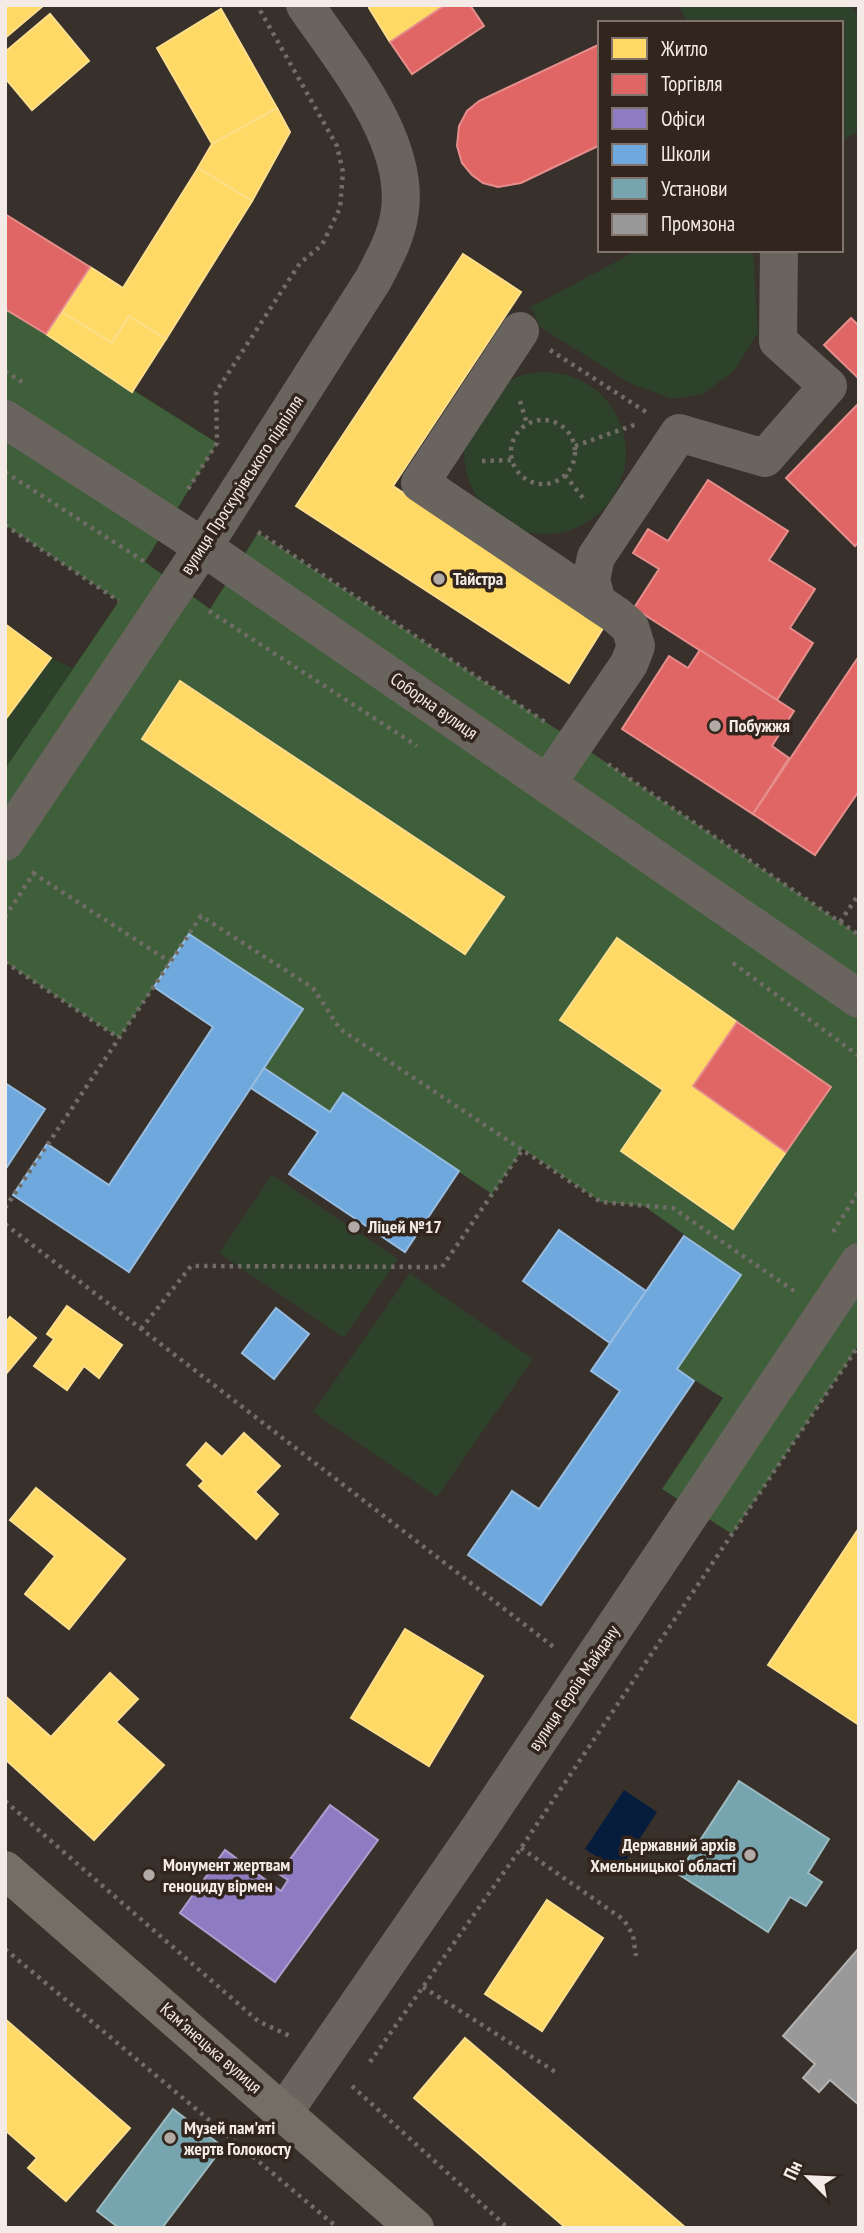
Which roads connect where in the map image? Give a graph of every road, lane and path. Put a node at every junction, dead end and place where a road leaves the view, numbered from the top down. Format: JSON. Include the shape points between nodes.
{"nodes":[{"id":1,"x":257,"y":5,"type":"edge"},
{"id":2,"x":305,"y":5,"type":"edge"},
{"id":3,"x":779,"y":252,"type":"edge"},
{"id":4,"x":520,"y":331,"type":"joint"},
{"id":5,"x":5,"y":419,"type":"edge"},
{"id":6,"x":667,"y":426,"type":"junction"},
{"id":7,"x":575,"y":446,"type":"junction"},
{"id":8,"x":5,"y":472,"type":"edge"},
{"id":9,"x":189,"y":490,"type":"dead end"},
{"id":10,"x":5,"y":525,"type":"edge"},
{"id":11,"x":203,"y":547,"type":"junction"},
{"id":12,"x":145,"y":562,"type":"dead end"},
{"id":13,"x":119,"y":601,"type":"dead end"},
{"id":14,"x":597,"y":601,"type":"junction"},
{"id":15,"x":210,"y":609,"type":"dead end"},
{"id":16,"x":418,"y":746,"type":"dead end"},
{"id":17,"x":547,"y":784,"type":"junction"},
{"id":18,"x":5,"y":842,"type":"edge"},
{"id":19,"x":33,"y":873,"type":"dead end"},
{"id":20,"x":859,"y":894,"type":"edge"},
{"id":21,"x":840,"y":922,"type":"dead end"},
{"id":22,"x":727,"y":959,"type":"dead end"},
{"id":23,"x":5,"y":962,"type":"edge"},
{"id":24,"x":170,"y":962,"type":"junction"},
{"id":25,"x":859,"y":999,"type":"edge"},
{"id":26,"x":119,"y":1038,"type":"junction"},
{"id":27,"x":859,"y":1056,"type":"edge"},
{"id":28,"x":523,"y":1149,"type":"junction"},
{"id":29,"x":5,"y":1208,"type":"edge"},
{"id":30,"x":5,"y":1224,"type":"edge"},
{"id":31,"x":859,"y":1262,"type":"edge"},
{"id":32,"x":794,"y":1292,"type":"dead end"},
{"id":33,"x":141,"y":1329,"type":"junction"},
{"id":34,"x":859,"y":1345,"type":"edge"},
{"id":35,"x":555,"y":1648,"type":"dead end"},
{"id":36,"x":5,"y":1801,"type":"edge"},
{"id":37,"x":521,"y":1848,"type":"junction"},
{"id":38,"x":5,"y":1870,"type":"edge"},
{"id":39,"x":5,"y":1949,"type":"edge"},
{"id":40,"x":636,"y":1956,"type":"dead end"},
{"id":41,"x":424,"y":1987,"type":"junction"},
{"id":42,"x":293,"y":2038,"type":"dead end"},
{"id":43,"x":367,"y":2065,"type":"dead end"},
{"id":44,"x":558,"y":2073,"type":"dead end"},
{"id":45,"x":359,"y":2076,"type":"dead end"},
{"id":46,"x":284,"y":2112,"type":"junction"},
{"id":47,"x":338,"y":2228,"type":"edge"},
{"id":48,"x":415,"y":2228,"type":"edge"},
{"id":49,"x":508,"y":2228,"type":"edge"}],
"edges":[{"from":1,"to":9,"type":"path","via":[[337,146],[343,172],[340,208],[322,245],[300,263],[216,393],[217,443]]},
{"from":2,"to":11,"type":"street","name":"вулиця Проскурівського підпілля","via":[[372,106],[399,170],[400,211],[392,244],[373,280]]},
{"from":3,"to":6,"type":"street","via":[[778,341],[828,386],[765,457]]},
{"from":4,"to":6,"type":"path"},
{"from":4,"to":14,"type":"street","via":[[420,483]]},
{"from":5,"to":11,"type":"street","name":"Соборна вулиця"},
{"from":6,"to":7,"type":"path"},
{"from":6,"to":14,"type":"street","via":[[596,557],[590,580]]},
{"from":7,"to":7,"type":"path","via":[[572,467],[545,484],[524,478],[512,460],[519,430],[537,421],[557,423]]},
{"from":8,"to":12,"type":"path"},
{"from":10,"to":13,"type":"path"},
{"from":11,"to":17,"type":"street","name":"Соборна вулиця"},
{"from":11,"to":18,"type":"street","name":"вулиця Проскурівського підпілля"},
{"from":14,"to":17,"type":"street","via":[[630,627],[636,646],[629,664]]},
{"from":15,"to":16,"type":"path"},
{"from":17,"to":25,"type":"street","name":"Соборна вулиця"},
{"from":19,"to":24,"type":"path"},
{"from":20,"to":21,"type":"path"},
{"from":22,"to":27,"type":"path"},
{"from":23,"to":26,"type":"path"},
{"from":24,"to":26,"type":"path"},
{"from":24,"to":28,"type":"path","via":[[201,916],[313,988],[340,1029]]},
{"from":26,"to":29,"type":"path"},
{"from":28,"to":32,"type":"path","via":[[601,1202],[673,1208]]},
{"from":28,"to":33,"type":"path","via":[[442,1267],[191,1266]]},
{"from":30,"to":33,"type":"path"},
{"from":31,"to":46,"type":"street","name":"вулиця Героїв Майдану"},
{"from":33,"to":35,"type":"path"},
{"from":34,"to":37,"type":"path"},
{"from":36,"to":42,"type":"path","via":[[258,2021]]},
{"from":37,"to":40,"type":"path","via":[[624,1920],[634,1936]]},
{"from":37,"to":41,"type":"path"},
{"from":38,"to":46,"type":"main road","name":"Камʼянецька вулиця"},
{"from":39,"to":47,"type":"path"},
{"from":41,"to":43,"type":"path"},
{"from":41,"to":44,"type":"path"},
{"from":45,"to":49,"type":"path","via":[[351,2087]]},
{"from":46,"to":48,"type":"main road","name":"Камʼянецька вулиця"}]}
